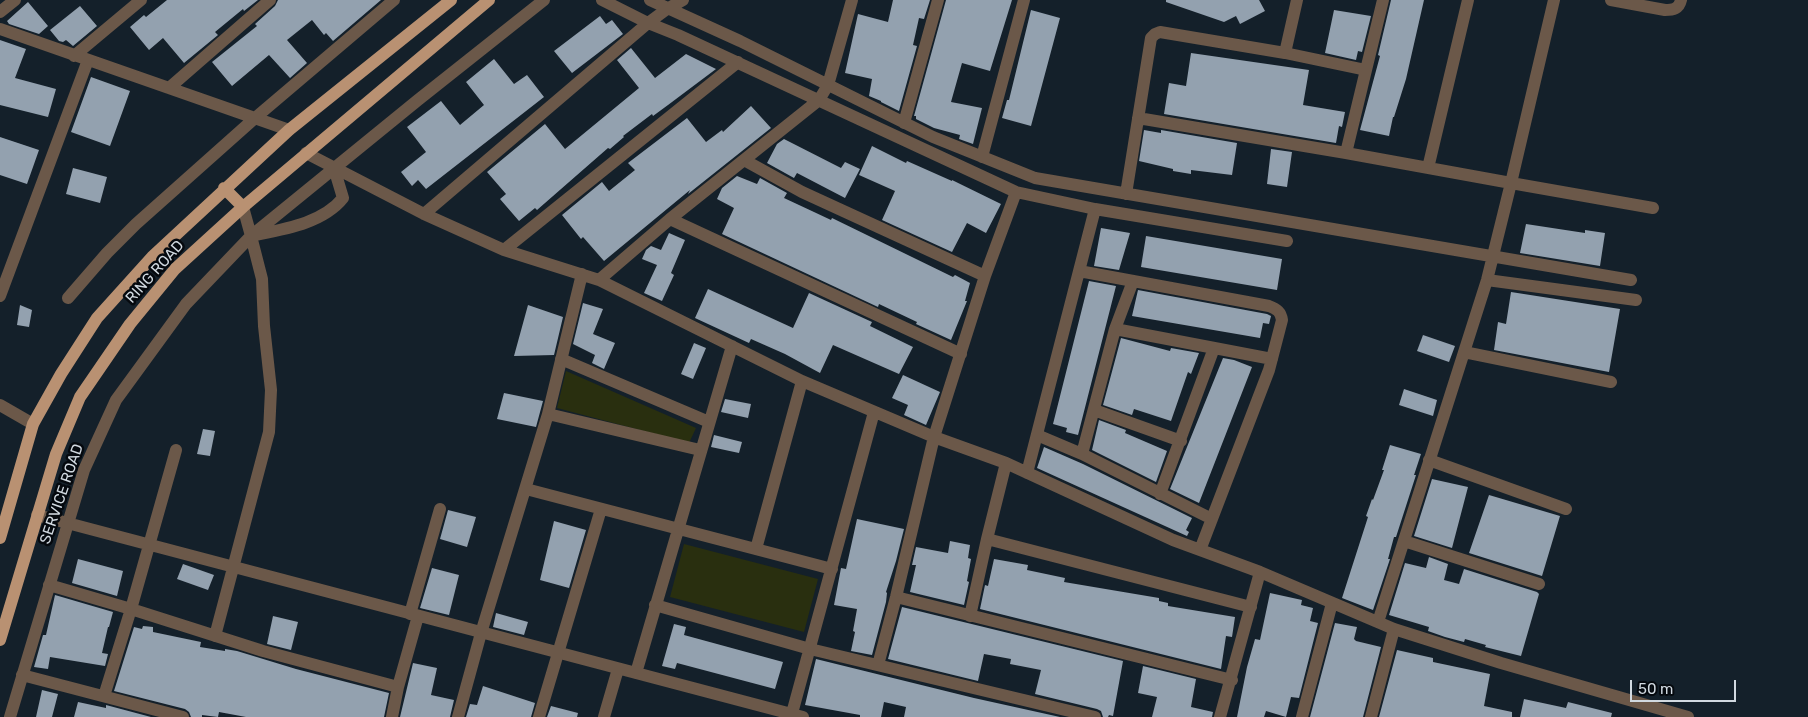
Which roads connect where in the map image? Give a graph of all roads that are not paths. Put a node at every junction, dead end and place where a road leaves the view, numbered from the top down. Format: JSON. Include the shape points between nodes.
{"nodes":[{"id":1,"x":15,"y":0,"type":"edge"},
{"id":2,"x":141,"y":0,"type":"edge"},
{"id":3,"x":270,"y":0,"type":"edge"},
{"id":4,"x":394,"y":0,"type":"edge"},
{"id":5,"x":451,"y":0,"type":"edge"},
{"id":6,"x":489,"y":0,"type":"edge"},
{"id":7,"x":544,"y":0,"type":"edge"},
{"id":8,"x":602,"y":0,"type":"edge"},
{"id":9,"x":650,"y":0,"type":"edge"},
{"id":10,"x":683,"y":0,"type":"edge"},
{"id":11,"x":852,"y":0,"type":"edge"},
{"id":12,"x":938,"y":0,"type":"edge"},
{"id":13,"x":1024,"y":0,"type":"edge"},
{"id":14,"x":1297,"y":0,"type":"edge"},
{"id":15,"x":1383,"y":0,"type":"edge"},
{"id":16,"x":1468,"y":0,"type":"edge"},
{"id":17,"x":1554,"y":0,"type":"edge"},
{"id":18,"x":1610,"y":0,"type":"edge"},
{"id":19,"x":1681,"y":0,"type":"edge"},
{"id":20,"x":667,"y":8,"type":"junction"},
{"id":21,"x":0,"y":12,"type":"edge"},
{"id":22,"x":648,"y":24,"type":"junction"},
{"id":23,"x":0,"y":29,"type":"edge"},
{"id":24,"x":1285,"y":53,"type":"junction"},
{"id":25,"x":74,"y":56,"type":"junction"},
{"id":26,"x":88,"y":60,"type":"junction"},
{"id":27,"x":738,"y":62,"type":"junction"},
{"id":28,"x":1366,"y":70,"type":"junction"},
{"id":29,"x":828,"y":85,"type":"junction"},
{"id":30,"x":169,"y":88,"type":"junction"},
{"id":31,"x":819,"y":100,"type":"junction"},
{"id":32,"x":255,"y":118,"type":"junction"},
{"id":33,"x":1138,"y":118,"type":"junction"},
{"id":34,"x":904,"y":123,"type":"junction"},
{"id":35,"x":289,"y":130,"type":"junction"},
{"id":36,"x":1346,"y":153,"type":"junction"},
{"id":37,"x":306,"y":154,"type":"junction"},
{"id":38,"x":982,"y":157,"type":"junction"},
{"id":39,"x":744,"y":160,"type":"junction"},
{"id":40,"x":334,"y":168,"type":"junction"},
{"id":41,"x":1428,"y":168,"type":"junction"},
{"id":42,"x":1512,"y":183,"type":"junction"},
{"id":43,"x":224,"y":188,"type":"junction"},
{"id":44,"x":1106,"y":190,"type":"junction"},
{"id":45,"x":1016,"y":192,"type":"junction"},
{"id":46,"x":1126,"y":194,"type":"junction"},
{"id":47,"x":243,"y":207,"type":"junction"},
{"id":48,"x":1653,"y":208,"type":"dead end"},
{"id":49,"x":1099,"y":210,"type":"junction"},
{"id":50,"x":424,"y":214,"type":"junction"},
{"id":51,"x":670,"y":219,"type":"junction"},
{"id":52,"x":251,"y":236,"type":"junction"},
{"id":53,"x":1287,"y":241,"type":"dead end"},
{"id":54,"x":504,"y":250,"type":"junction"},
{"id":55,"x":1494,"y":256,"type":"junction"},
{"id":56,"x":1080,"y":271,"type":"junction"},
{"id":57,"x":582,"y":274,"type":"junction"},
{"id":58,"x":985,"y":276,"type":"junction"},
{"id":59,"x":599,"y":280,"type":"junction"},
{"id":60,"x":1487,"y":280,"type":"junction"},
{"id":61,"x":1631,"y":280,"type":"dead end"},
{"id":62,"x":1133,"y":281,"type":"junction"},
{"id":63,"x":0,"y":296,"type":"edge"},
{"id":64,"x":68,"y":298,"type":"dead end"},
{"id":65,"x":1636,"y":300,"type":"dead end"},
{"id":66,"x":1114,"y":329,"type":"junction"},
{"id":67,"x":732,"y":346,"type":"junction"},
{"id":68,"x":1214,"y":348,"type":"junction"},
{"id":69,"x":1464,"y":352,"type":"junction"},
{"id":70,"x":961,"y":354,"type":"junction"},
{"id":71,"x":561,"y":359,"type":"junction"},
{"id":72,"x":1272,"y":359,"type":"junction"},
{"id":73,"x":802,"y":381,"type":"junction"},
{"id":74,"x":1611,"y":382,"type":"dead end"},
{"id":75,"x":0,"y":405,"type":"edge"},
{"id":76,"x":1094,"y":410,"type":"junction"},
{"id":77,"x":874,"y":412,"type":"junction"},
{"id":78,"x":548,"y":414,"type":"junction"},
{"id":79,"x":709,"y":422,"type":"junction"},
{"id":80,"x":32,"y":424,"type":"junction"},
{"id":81,"x":1037,"y":435,"type":"junction"},
{"id":82,"x":934,"y":437,"type":"junction"},
{"id":83,"x":1181,"y":441,"type":"junction"},
{"id":84,"x":176,"y":450,"type":"dead end"},
{"id":85,"x":700,"y":450,"type":"junction"},
{"id":86,"x":1082,"y":454,"type":"junction"},
{"id":87,"x":1429,"y":460,"type":"junction"},
{"id":88,"x":1006,"y":463,"type":"junction"},
{"id":89,"x":1027,"y":473,"type":"junction"},
{"id":90,"x":526,"y":489,"type":"junction"},
{"id":91,"x":1160,"y":494,"type":"junction"},
{"id":92,"x":440,"y":509,"type":"dead end"},
{"id":93,"x":601,"y":509,"type":"junction"},
{"id":94,"x":1566,"y":509,"type":"dead end"},
{"id":95,"x":37,"y":516,"type":"junction"},
{"id":96,"x":1212,"y":518,"type":"junction"},
{"id":97,"x":68,"y":524,"type":"junction"},
{"id":98,"x":679,"y":529,"type":"junction"},
{"id":99,"x":0,"y":538,"type":"edge"},
{"id":100,"x":987,"y":539,"type":"junction"},
{"id":101,"x":1404,"y":541,"type":"junction"},
{"id":102,"x":148,"y":545,"type":"junction"},
{"id":103,"x":756,"y":549,"type":"junction"},
{"id":104,"x":1200,"y":550,"type":"junction"},
{"id":105,"x":232,"y":567,"type":"junction"},
{"id":106,"x":832,"y":568,"type":"junction"},
{"id":107,"x":1260,"y":572,"type":"junction"},
{"id":108,"x":1538,"y":584,"type":"dead end"},
{"id":109,"x":49,"y":585,"type":"junction"},
{"id":110,"x":896,"y":597,"type":"junction"},
{"id":111,"x":1332,"y":603,"type":"junction"},
{"id":112,"x":655,"y":605,"type":"junction"},
{"id":113,"x":1250,"y":606,"type":"junction"},
{"id":114,"x":131,"y":609,"type":"junction"},
{"id":115,"x":414,"y":615,"type":"junction"},
{"id":116,"x":970,"y":616,"type":"junction"},
{"id":117,"x":1378,"y":622,"type":"junction"},
{"id":118,"x":1394,"y":629,"type":"junction"},
{"id":119,"x":481,"y":633,"type":"junction"},
{"id":120,"x":215,"y":636,"type":"junction"},
{"id":121,"x":0,"y":640,"type":"edge"},
{"id":122,"x":810,"y":649,"type":"junction"},
{"id":123,"x":559,"y":653,"type":"junction"},
{"id":124,"x":878,"y":665,"type":"junction"},
{"id":125,"x":618,"y":669,"type":"junction"},
{"id":126,"x":636,"y":673,"type":"junction"},
{"id":127,"x":22,"y":675,"type":"junction"},
{"id":128,"x":1232,"y":680,"type":"junction"},
{"id":129,"x":398,"y":687,"type":"junction"},
{"id":130,"x":104,"y":696,"type":"junction"},
{"id":131,"x":796,"y":716,"type":"edge"},
{"id":132,"x":10,"y":717,"type":"edge"},
{"id":133,"x":183,"y":717,"type":"edge"},
{"id":134,"x":392,"y":717,"type":"edge"},
{"id":135,"x":458,"y":717,"type":"edge"},
{"id":136,"x":539,"y":717,"type":"edge"},
{"id":137,"x":604,"y":717,"type":"edge"},
{"id":138,"x":1096,"y":717,"type":"edge"},
{"id":139,"x":1220,"y":717,"type":"edge"},
{"id":140,"x":1302,"y":717,"type":"edge"},
{"id":141,"x":1371,"y":717,"type":"edge"},
{"id":142,"x":1688,"y":717,"type":"edge"}],
"edges":[{"from":1,"to":21,"type":"street"},
{"from":2,"to":25,"type":"street"},
{"from":3,"to":30,"type":"street"},
{"from":4,"to":32,"type":"street"},
{"from":5,"to":35,"type":"main road","name":"RING ROAD"},
{"from":6,"to":37,"type":"main road","name":"RING ROAD"},
{"from":7,"to":40,"type":"street","name":"SERVICE ROAD"},
{"from":8,"to":22,"type":"street"},
{"from":9,"to":20,"type":"street"},
{"from":10,"to":20,"type":"street"},
{"from":11,"to":29,"type":"street"},
{"from":12,"to":34,"type":"street"},
{"from":13,"to":38,"type":"street"},
{"from":14,"to":24,"type":"street"},
{"from":15,"to":28,"type":"street"},
{"from":16,"to":41,"type":"street"},
{"from":17,"to":42,"type":"street"},
{"from":18,"to":19,"type":"street","via":[[1665,10],[1677,8]]},
{"from":20,"to":22,"type":"street"},
{"from":20,"to":29,"type":"street"},
{"from":22,"to":27,"type":"street"},
{"from":22,"to":50,"type":"street"},
{"from":23,"to":25,"type":"street"},
{"from":24,"to":28,"type":"street"},
{"from":24,"to":33,"type":"street","via":[[1160,32],[1155,34],[1151,38]]},
{"from":25,"to":26,"type":"street"},
{"from":26,"to":30,"type":"street"},
{"from":26,"to":63,"type":"street"},
{"from":27,"to":31,"type":"street"},
{"from":27,"to":54,"type":"street"},
{"from":28,"to":36,"type":"street"},
{"from":29,"to":31,"type":"street"},
{"from":29,"to":34,"type":"street"},
{"from":30,"to":32,"type":"street"},
{"from":31,"to":39,"type":"street"},
{"from":31,"to":45,"type":"street"},
{"from":32,"to":35,"type":"street"},
{"from":32,"to":64,"type":"street","via":[[136,224]]},
{"from":33,"to":36,"type":"street"},
{"from":33,"to":46,"type":"street"},
{"from":34,"to":38,"type":"street"},
{"from":35,"to":43,"type":"main road","name":"RING ROAD"},
{"from":36,"to":41,"type":"street"},
{"from":37,"to":40,"type":"street"},
{"from":37,"to":47,"type":"main road","name":"RING ROAD"},
{"from":38,"to":44,"type":"street","via":[[1034,178]]},
{"from":39,"to":51,"type":"street"},
{"from":39,"to":58,"type":"street","via":[[802,192]]},
{"from":40,"to":50,"type":"street"},
{"from":40,"to":52,"type":"street","name":"SERVICE ROAD"},
{"from":40,"to":52,"type":"street","via":[[344,198],[336,208],[298,226]]},
{"from":41,"to":42,"type":"street"},
{"from":42,"to":48,"type":"street"},
{"from":42,"to":55,"type":"street"},
{"from":43,"to":47,"type":"main road"},
{"from":43,"to":80,"type":"main road","name":"RING ROAD","via":[[152,257],[97,318]]},
{"from":44,"to":46,"type":"street"},
{"from":44,"to":49,"type":"street"},
{"from":45,"to":49,"type":"street"},
{"from":45,"to":58,"type":"street"},
{"from":46,"to":55,"type":"street"},
{"from":47,"to":52,"type":"street"},
{"from":47,"to":95,"type":"main road","name":"RING ROAD","via":[[175,269],[130,324],[80,397],[56,454]]},
{"from":49,"to":53,"type":"street"},
{"from":49,"to":56,"type":"street"},
{"from":50,"to":54,"type":"street"},
{"from":51,"to":59,"type":"street"},
{"from":51,"to":70,"type":"street"},
{"from":52,"to":97,"type":"street","name":"SERVICE ROAD","via":[[186,304],[116,400],[84,470]]},
{"from":52,"to":105,"type":"street","via":[[262,278],[271,390],[270,424]]},
{"from":54,"to":57,"type":"street"},
{"from":55,"to":60,"type":"street"},
{"from":55,"to":61,"type":"street"},
{"from":56,"to":62,"type":"street"},
{"from":56,"to":81,"type":"street"},
{"from":57,"to":59,"type":"street"},
{"from":57,"to":71,"type":"street"},
{"from":58,"to":70,"type":"street"},
{"from":59,"to":67,"type":"street"},
{"from":60,"to":65,"type":"street"},
{"from":60,"to":69,"type":"street"},
{"from":62,"to":66,"type":"street"},
{"from":62,"to":72,"type":"street","via":[[1276,309],[1282,320]]},
{"from":66,"to":68,"type":"street"},
{"from":66,"to":76,"type":"street"},
{"from":67,"to":73,"type":"street"},
{"from":67,"to":79,"type":"street"},
{"from":68,"to":72,"type":"street"},
{"from":68,"to":83,"type":"street"},
{"from":69,"to":74,"type":"street"},
{"from":69,"to":87,"type":"street"},
{"from":70,"to":82,"type":"street"},
{"from":71,"to":78,"type":"street"},
{"from":71,"to":79,"type":"street"},
{"from":72,"to":96,"type":"street"},
{"from":73,"to":77,"type":"street"},
{"from":73,"to":103,"type":"street"},
{"from":75,"to":80,"type":"street"},
{"from":76,"to":83,"type":"street"},
{"from":76,"to":86,"type":"street"},
{"from":77,"to":82,"type":"street"},
{"from":77,"to":106,"type":"street"},
{"from":78,"to":85,"type":"street"},
{"from":78,"to":90,"type":"street"},
{"from":79,"to":85,"type":"street"},
{"from":80,"to":99,"type":"main road","name":"RING ROAD"},
{"from":81,"to":86,"type":"street"},
{"from":81,"to":89,"type":"street"},
{"from":82,"to":88,"type":"street"},
{"from":82,"to":110,"type":"street"},
{"from":83,"to":91,"type":"street"},
{"from":84,"to":102,"type":"street"},
{"from":85,"to":98,"type":"street"},
{"from":86,"to":91,"type":"street"},
{"from":87,"to":94,"type":"street"},
{"from":87,"to":101,"type":"street"},
{"from":88,"to":89,"type":"street"},
{"from":88,"to":100,"type":"street"},
{"from":89,"to":104,"type":"street"},
{"from":90,"to":93,"type":"street"},
{"from":90,"to":119,"type":"street"},
{"from":91,"to":96,"type":"street"},
{"from":92,"to":115,"type":"street"},
{"from":93,"to":98,"type":"street"},
{"from":93,"to":123,"type":"street"},
{"from":95,"to":97,"type":"street"},
{"from":95,"to":121,"type":"main road","name":"RING ROAD"},
{"from":96,"to":104,"type":"street"},
{"from":97,"to":102,"type":"street"},
{"from":97,"to":109,"type":"street","name":"SERVICE ROAD"},
{"from":98,"to":103,"type":"street"},
{"from":98,"to":112,"type":"street"},
{"from":100,"to":113,"type":"street"},
{"from":100,"to":116,"type":"street"},
{"from":101,"to":108,"type":"street"},
{"from":101,"to":117,"type":"street"},
{"from":102,"to":105,"type":"street"},
{"from":102,"to":114,"type":"street"},
{"from":103,"to":106,"type":"street"},
{"from":104,"to":107,"type":"street"},
{"from":105,"to":115,"type":"street"},
{"from":105,"to":120,"type":"street"},
{"from":106,"to":122,"type":"street"},
{"from":107,"to":111,"type":"street"},
{"from":107,"to":113,"type":"street"},
{"from":109,"to":114,"type":"street"},
{"from":109,"to":127,"type":"street","name":"SERVICE ROAD"},
{"from":110,"to":116,"type":"street"},
{"from":110,"to":124,"type":"street"},
{"from":111,"to":117,"type":"street"},
{"from":111,"to":140,"type":"street"},
{"from":112,"to":122,"type":"street"},
{"from":112,"to":126,"type":"street"},
{"from":113,"to":128,"type":"street"},
{"from":114,"to":120,"type":"street"},
{"from":114,"to":130,"type":"street"},
{"from":115,"to":119,"type":"street"},
{"from":115,"to":129,"type":"street"},
{"from":116,"to":128,"type":"street"},
{"from":117,"to":118,"type":"street"},
{"from":118,"to":141,"type":"street"},
{"from":118,"to":142,"type":"street"},
{"from":119,"to":123,"type":"street"},
{"from":119,"to":135,"type":"street"},
{"from":120,"to":129,"type":"street"},
{"from":122,"to":124,"type":"street"},
{"from":122,"to":131,"type":"street"},
{"from":123,"to":125,"type":"street"},
{"from":123,"to":136,"type":"street"},
{"from":124,"to":138,"type":"street"},
{"from":125,"to":126,"type":"street"},
{"from":125,"to":137,"type":"street"},
{"from":126,"to":131,"type":"street"},
{"from":127,"to":130,"type":"street"},
{"from":127,"to":132,"type":"street","name":"SERVICE ROAD"},
{"from":128,"to":139,"type":"street"},
{"from":129,"to":134,"type":"street"},
{"from":130,"to":133,"type":"street"}]}
